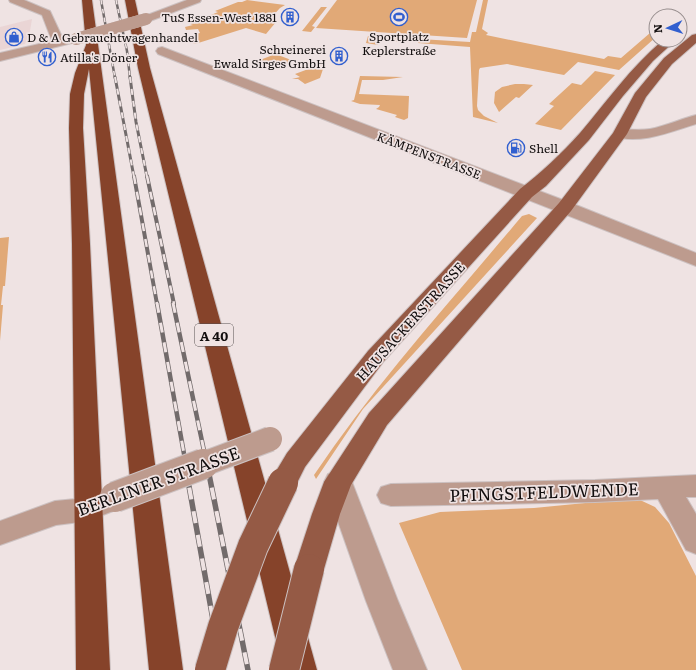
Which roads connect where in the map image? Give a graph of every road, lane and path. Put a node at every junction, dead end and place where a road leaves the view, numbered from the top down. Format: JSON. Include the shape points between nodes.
{"nodes":[{"id":1,"x":14,"y":0,"type":"edge"},
{"id":2,"x":42,"y":0,"type":"edge"},
{"id":3,"x":88,"y":0,"type":"edge"},
{"id":4,"x":130,"y":0,"type":"edge"},
{"id":5,"x":196,"y":0,"type":"edge"},
{"id":6,"x":31,"y":6,"type":"junction"},
{"id":7,"x":696,"y":36,"type":"edge"},
{"id":8,"x":84,"y":41,"type":"junction"},
{"id":9,"x":59,"y":43,"type":"junction"},
{"id":10,"x":661,"y":48,"type":"edge"},
{"id":11,"x":162,"y":51,"type":"dead end"},
{"id":12,"x":0,"y":57,"type":"edge"},
{"id":13,"x":696,"y":119,"type":"edge"},
{"id":14,"x":620,"y":134,"type":"junction"},
{"id":15,"x":526,"y":193,"type":"junction"},
{"id":16,"x":565,"y":207,"type":"junction"},
{"id":17,"x":696,"y":260,"type":"edge"},
{"id":18,"x":270,"y":439,"type":"dead end"},
{"id":19,"x":338,"y":482,"type":"junction"},
{"id":20,"x":696,"y":486,"type":"edge"},
{"id":21,"x":666,"y":487,"type":"junction"},
{"id":22,"x":391,"y":495,"type":"dead end"},
{"id":23,"x":88,"y":509,"type":"junction"},
{"id":24,"x":0,"y":533,"type":"edge"},
{"id":25,"x":696,"y":541,"type":"edge"},
{"id":26,"x":92,"y":670,"type":"edge"},
{"id":27,"x":166,"y":670,"type":"edge"},
{"id":28,"x":210,"y":670,"type":"edge"},
{"id":29,"x":284,"y":670,"type":"edge"},
{"id":30,"x":300,"y":670,"type":"edge"},
{"id":31,"x":410,"y":670,"type":"edge"}],
"edges":[{"from":1,"to":6,"type":"street"},
{"from":2,"to":6,"type":"street"},
{"from":3,"to":8,"type":"highway"},
{"from":4,"to":30,"type":"highway","number":"A 40","via":[[144,68]]},
{"from":5,"to":8,"type":"street","bridge":true},
{"from":6,"to":9,"type":"street","via":[[46,13]]},
{"from":7,"to":14,"type":"main road","via":[[668,61],[640,96]]},
{"from":8,"to":9,"type":"street"},
{"from":8,"to":23,"type":"highway","via":[[77,94],[76,128]]},
{"from":8,"to":27,"type":"highway"},
{"from":9,"to":12,"type":"street"},
{"from":10,"to":15,"type":"main road","name":"HAUSACKERSTRASSE","via":[[622,88],[584,137]]},
{"from":11,"to":15,"type":"street","name":"KÄMPENSTRASSE"},
{"from":13,"to":14,"type":"street","via":[[646,135]]},
{"from":14,"to":16,"type":"main road"},
{"from":15,"to":16,"type":"street","name":"KÄMPENSTRASSE"},
{"from":15,"to":28,"type":"main road","name":"HAUSACKERSTRASSE","bridge":true,"via":[[376,356],[296,460],[253,546]]},
{"from":16,"to":17,"type":"street","name":"KÄMPENSTRASSE"},
{"from":16,"to":19,"type":"main road","via":[[378,419]]},
{"from":18,"to":23,"type":"street","name":"BERLINER STRASSE","bridge":true},
{"from":19,"to":29,"type":"main road","bridge":true,"via":[[309,569]]},
{"from":19,"to":31,"type":"street"},
{"from":20,"to":21,"type":"street","name":"PFINGSTFELDWENDE"},
{"from":21,"to":22,"type":"street","name":"PFINGSTFELDWENDE"},
{"from":21,"to":25,"type":"street"},
{"from":23,"to":24,"type":"street","name":"BERLINER STRASSE","via":[[55,514]]},
{"from":23,"to":26,"type":"highway"}]}
